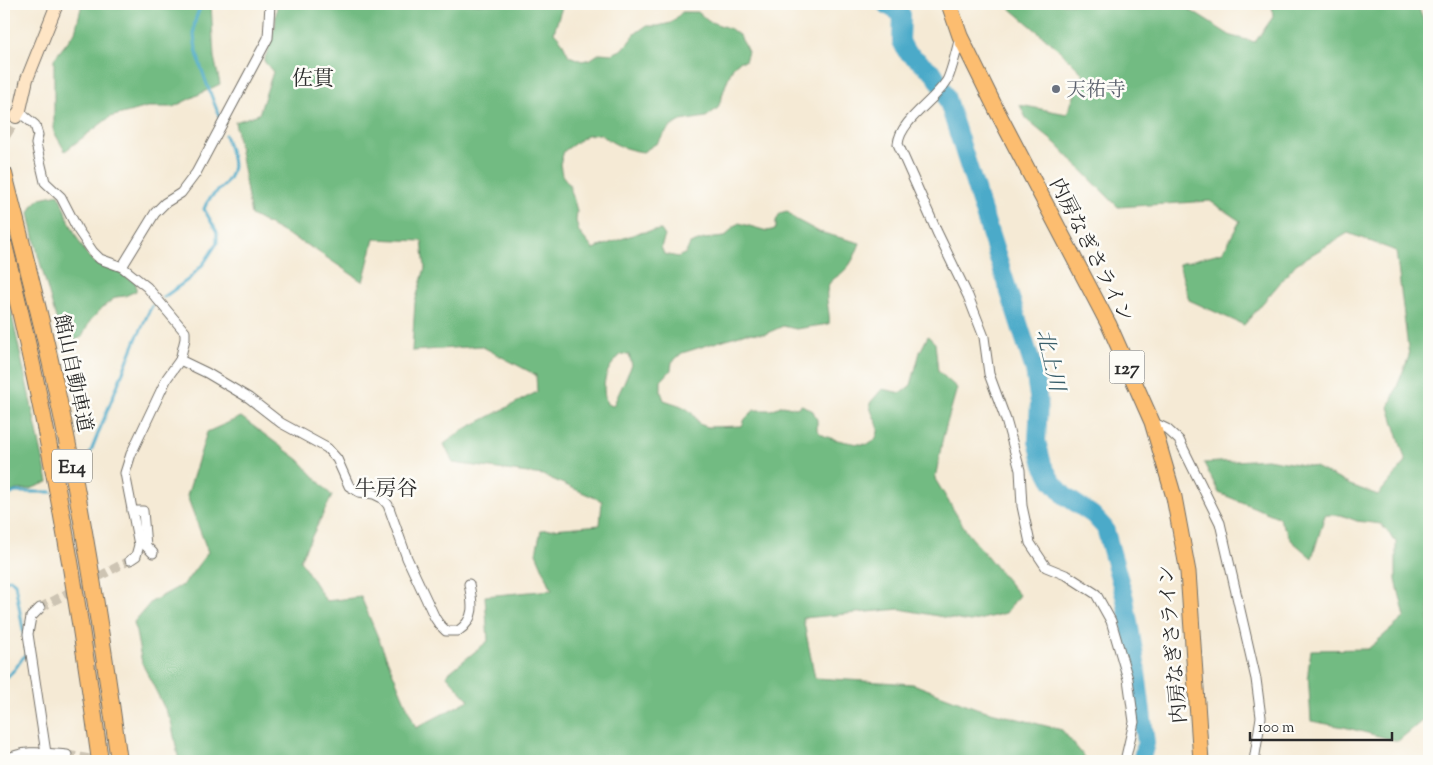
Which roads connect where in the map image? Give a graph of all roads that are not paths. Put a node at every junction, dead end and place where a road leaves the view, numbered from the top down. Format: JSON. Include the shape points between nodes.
{"nodes":[{"id":1,"x":57,"y":4,"type":"edge"},
{"id":2,"x":270,"y":4,"type":"edge"},
{"id":3,"x":949,"y":4,"type":"edge"},
{"id":4,"x":960,"y":36,"type":"junction"},
{"id":5,"x":18,"y":114,"type":"joint"},
{"id":6,"x":4,"y":174,"type":"edge"},
{"id":7,"x":4,"y":245,"type":"edge"},
{"id":8,"x":122,"y":267,"type":"junction"},
{"id":9,"x":180,"y":360,"type":"junction"},
{"id":10,"x":1152,"y":422,"type":"junction"},
{"id":11,"x":132,"y":511,"type":"junction"},
{"id":12,"x":154,"y":553,"type":"dead end"},
{"id":13,"x":130,"y":560,"type":"tunnel mouth"},
{"id":14,"x":469,"y":584,"type":"dead end"},
{"id":15,"x":40,"y":608,"type":"tunnel mouth"},
{"id":16,"x":46,"y":754,"type":"junction"},
{"id":17,"x":67,"y":755,"type":"tunnel mouth"},
{"id":18,"x":4,"y":760,"type":"edge"},
{"id":19,"x":100,"y":761,"type":"edge"},
{"id":20,"x":119,"y":761,"type":"edge"},
{"id":21,"x":1125,"y":761,"type":"edge"},
{"id":22,"x":1201,"y":761,"type":"edge"},
{"id":23,"x":1254,"y":761,"type":"edge"}],
"edges":[{"from":1,"to":5,"type":"main road","via":[[27,79]]},
{"from":2,"to":8,"type":"street","via":[[268,38],[196,174],[181,193],[156,214]]},
{"from":3,"to":4,"type":"highway","name":"内房なぎさライン","number":"127"},
{"from":4,"to":10,"type":"highway","name":"内房なぎさライン","number":"127","via":[[1109,325]]},
{"from":4,"to":21,"type":"street","via":[[946,81],[898,136],[898,144],[984,336],[989,374],[1020,470],[1022,506],[1030,543],[1046,567],[1068,576],[1096,594],[1111,621],[1128,679],[1134,722]]},
{"from":5,"to":8,"type":"street","via":[[35,125],[45,182],[61,197],[93,252],[100,259]]},
{"from":6,"to":20,"type":"highway","name":"館山自動車道","number":"E14","via":[[37,300],[73,469],[105,655]]},
{"from":7,"to":19,"type":"highway","name":"館山自動車道","number":"E14","via":[[57,484]]},
{"from":8,"to":9,"type":"street","via":[[147,287],[185,332]]},
{"from":9,"to":11,"type":"street","via":[[167,378],[131,454],[125,473]]},
{"from":9,"to":14,"type":"street","via":[[249,398],[281,423],[327,448],[337,459],[349,486],[382,498],[388,505],[407,558],[435,618],[446,630],[458,630],[470,619],[474,606]]},
{"from":10,"to":22,"type":"highway","name":"内房なぎさライン","number":"127","via":[[1174,497],[1188,572]]},
{"from":10,"to":23,"type":"street","via":[[1168,428],[1179,440],[1220,523],[1256,679],[1261,717]]},
{"from":11,"to":12,"type":"street","via":[[143,511],[146,546]]},
{"from":11,"to":13,"type":"street","via":[[139,545],[136,556]]},
{"from":15,"to":16,"type":"street","via":[[31,618],[28,634]]},
{"from":16,"to":17,"type":"street"},
{"from":16,"to":18,"type":"street","via":[[29,752]]}]}
